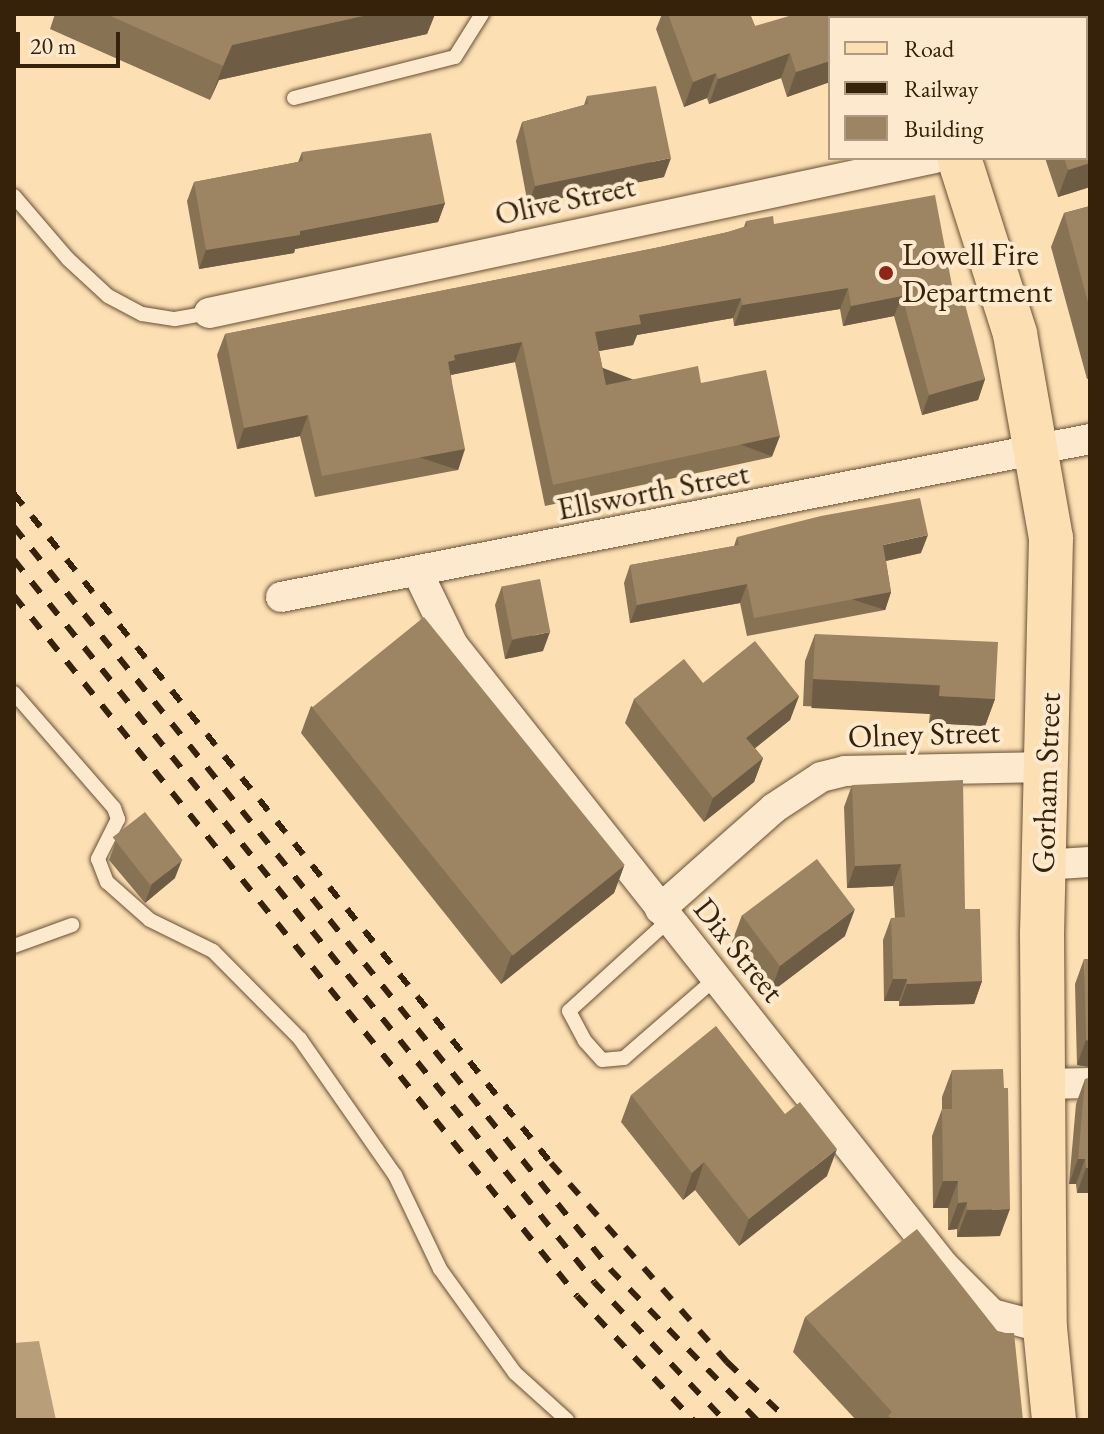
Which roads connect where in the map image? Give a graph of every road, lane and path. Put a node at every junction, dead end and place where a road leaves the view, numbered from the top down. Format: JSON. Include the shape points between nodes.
{"nodes":[{"id":1,"x":482,"y":14,"type":"edge"},
{"id":2,"x":294,"y":98,"type":"dead end"},
{"id":3,"x":926,"y":160,"type":"edge"},
{"id":4,"x":960,"y":160,"type":"edge"},
{"id":5,"x":14,"y":196,"type":"edge"},
{"id":6,"x":209,"y":313,"type":"joint"},
{"id":7,"x":1090,"y":439,"type":"edge"},
{"id":8,"x":1039,"y":452,"type":"junction"},
{"id":9,"x":418,"y":573,"type":"junction"},
{"id":10,"x":281,"y":597,"type":"dead end"},
{"id":11,"x":14,"y":693,"type":"edge"},
{"id":12,"x":1047,"y":767,"type":"junction"},
{"id":13,"x":1090,"y":862,"type":"edge"},
{"id":14,"x":1042,"y":865,"type":"junction"},
{"id":15,"x":664,"y":914,"type":"junction"},
{"id":16,"x":72,"y":925,"type":"dead end"},
{"id":17,"x":14,"y":946,"type":"edge"},
{"id":18,"x":716,"y":978,"type":"junction"},
{"id":19,"x":1090,"y":1083,"type":"edge"},
{"id":20,"x":1042,"y":1084,"type":"junction"},
{"id":21,"x":1045,"y":1328,"type":"junction"},
{"id":22,"x":567,"y":1420,"type":"edge"},
{"id":23,"x":1054,"y":1420,"type":"edge"}],
"edges":[{"from":1,"to":2,"type":"lane","via":[[455,57]]},
{"from":3,"to":6,"type":"street","name":"Olive Street"},
{"from":4,"to":8,"type":"main road","name":"Gorham Street","via":[[1015,334]]},
{"from":5,"to":6,"type":"lane","via":[[108,296],[142,314],[175,319]]},
{"from":7,"to":8,"type":"street","name":"Ellsworth Street"},
{"from":8,"to":9,"type":"street","name":"Ellsworth Street"},
{"from":8,"to":12,"type":"main road","name":"Gorham Street","via":[[1053,563]]},
{"from":9,"to":10,"type":"street","name":"Ellsworth Street"},
{"from":9,"to":15,"type":"street","name":"Dix Street","via":[[453,645]]},
{"from":11,"to":22,"type":"lane","via":[[114,808],[118,819],[98,859],[107,882],[150,920],[213,951],[300,1039],[395,1175],[440,1269],[515,1373]]},
{"from":12,"to":14,"type":"main road","name":"Gorham Street"},
{"from":12,"to":15,"type":"street","name":"Olney Street","via":[[845,771],[821,777],[774,808]]},
{"from":13,"to":14,"type":"street"},
{"from":14,"to":20,"type":"main road","name":"Gorham Street"},
{"from":15,"to":18,"type":"street","name":"Dix Street"},
{"from":15,"to":18,"type":"lane","via":[[569,1011],[585,1041],[602,1060],[624,1058]]},
{"from":16,"to":17,"type":"lane"},
{"from":18,"to":21,"type":"street","name":"Dix Street","via":[[943,1265],[992,1314]]},
{"from":19,"to":20,"type":"street"},
{"from":20,"to":21,"type":"main road","name":"Gorham Street"},
{"from":21,"to":23,"type":"main road","name":"Gorham Street"}]}
